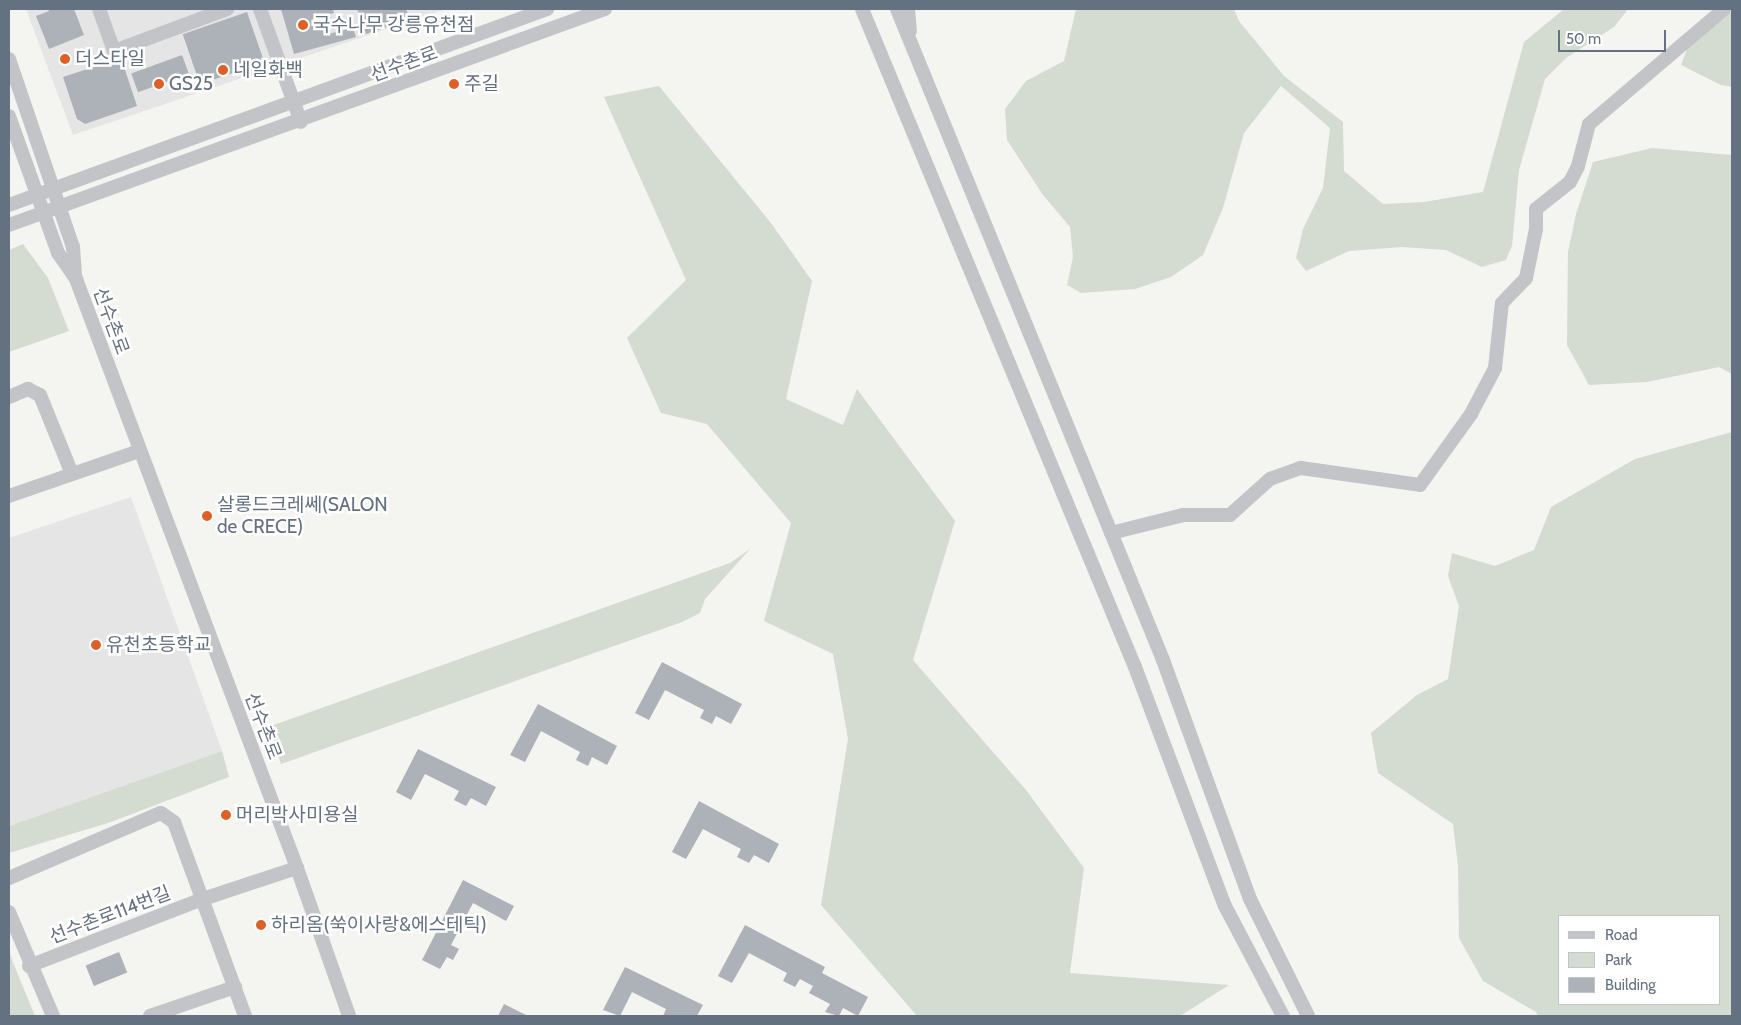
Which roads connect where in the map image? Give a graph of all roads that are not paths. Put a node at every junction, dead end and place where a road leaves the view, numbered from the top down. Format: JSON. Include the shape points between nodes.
{"nodes":[{"id":1,"x":99,"y":9,"type":"edge"},
{"id":2,"x":227,"y":9,"type":"edge"},
{"id":3,"x":260,"y":9,"type":"edge"},
{"id":4,"x":547,"y":9,"type":"edge"},
{"id":5,"x":605,"y":9,"type":"edge"},
{"id":6,"x":853,"y":9,"type":"edge"},
{"id":7,"x":862,"y":9,"type":"edge"},
{"id":8,"x":897,"y":9,"type":"edge"},
{"id":9,"x":908,"y":9,"type":"edge"},
{"id":10,"x":1724,"y":9,"type":"edge"},
{"id":11,"x":911,"y":46,"type":"junction"},
{"id":12,"x":882,"y":57,"type":"junction"},
{"id":13,"x":9,"y":60,"type":"edge"},
{"id":14,"x":294,"y":103,"type":"junction"},
{"id":15,"x":9,"y":116,"type":"edge"},
{"id":16,"x":301,"y":122,"type":"junction"},
{"id":17,"x":53,"y":190,"type":"junction"},
{"id":18,"x":38,"y":195,"type":"junction"},
{"id":19,"x":9,"y":205,"type":"edge"},
{"id":20,"x":60,"y":207,"type":"junction"},
{"id":21,"x":44,"y":213,"type":"junction"},
{"id":22,"x":9,"y":225,"type":"edge"},
{"id":23,"x":76,"y":279,"type":"junction"},
{"id":24,"x":9,"y":397,"type":"edge"},
{"id":25,"x":139,"y":451,"type":"junction"},
{"id":26,"x":72,"y":474,"type":"junction"},
{"id":27,"x":9,"y":496,"type":"edge"},
{"id":28,"x":1111,"y":533,"type":"junction"},
{"id":29,"x":297,"y":868,"type":"junction"},
{"id":30,"x":9,"y":878,"type":"edge"},
{"id":31,"x":203,"y":899,"type":"junction"},
{"id":32,"x":9,"y":912,"type":"edge"},
{"id":33,"x":29,"y":966,"type":"junction"},
{"id":34,"x":234,"y":987,"type":"junction"},
{"id":35,"x":53,"y":1016,"type":"edge"},
{"id":36,"x":150,"y":1016,"type":"edge"},
{"id":37,"x":245,"y":1016,"type":"edge"},
{"id":38,"x":349,"y":1016,"type":"edge"},
{"id":39,"x":1283,"y":1016,"type":"edge"},
{"id":40,"x":1308,"y":1016,"type":"edge"}],
"edges":[{"from":1,"to":2,"type":"street","via":[[114,51]]},
{"from":3,"to":14,"type":"street"},
{"from":4,"to":14,"type":"street","name":"선수촌로"},
{"from":5,"to":16,"type":"street","name":"선수촌로"},
{"from":6,"to":12,"type":"street"},
{"from":7,"to":12,"type":"street"},
{"from":8,"to":11,"type":"street"},
{"from":9,"to":11,"type":"street"},
{"from":10,"to":28,"type":"street","via":[[1589,124],[1578,166],[1570,182],[1536,209],[1536,229],[1526,278],[1502,303],[1495,368],[1471,414],[1420,485],[1300,468],[1270,479],[1230,515],[1183,515]]},
{"from":11,"to":28,"type":"street"},
{"from":12,"to":39,"type":"street","via":[[1135,667],[1225,906]]},
{"from":13,"to":17,"type":"street"},
{"from":14,"to":16,"type":"street"},
{"from":14,"to":17,"type":"street","name":"선수촌로"},
{"from":15,"to":18,"type":"street"},
{"from":16,"to":20,"type":"street","name":"선수촌로"},
{"from":17,"to":18,"type":"street","name":"선수촌로"},
{"from":17,"to":20,"type":"street"},
{"from":18,"to":19,"type":"street"},
{"from":18,"to":21,"type":"street","name":"선수촌로"},
{"from":20,"to":21,"type":"street","name":"선수촌로"},
{"from":20,"to":23,"type":"street","via":[[73,247]]},
{"from":21,"to":22,"type":"street"},
{"from":21,"to":23,"type":"street","name":"선수촌로","via":[[58,253]]},
{"from":23,"to":25,"type":"street","name":"선수촌로"},
{"from":24,"to":26,"type":"street","via":[[28,388],[40,394]]},
{"from":25,"to":26,"type":"street"},
{"from":25,"to":29,"type":"street","name":"선수촌로"},
{"from":26,"to":27,"type":"street"},
{"from":28,"to":40,"type":"street","via":[[1163,660],[1250,898]]},
{"from":29,"to":31,"type":"street","name":"선수촌로114번길"},
{"from":29,"to":38,"type":"street","name":"선수촌로"},
{"from":30,"to":31,"type":"street","via":[[161,813],[174,822]]},
{"from":31,"to":33,"type":"street","name":"선수촌로114번길"},
{"from":31,"to":34,"type":"street"},
{"from":32,"to":33,"type":"street"},
{"from":33,"to":35,"type":"street"},
{"from":34,"to":36,"type":"street"},
{"from":34,"to":37,"type":"street"}]}
